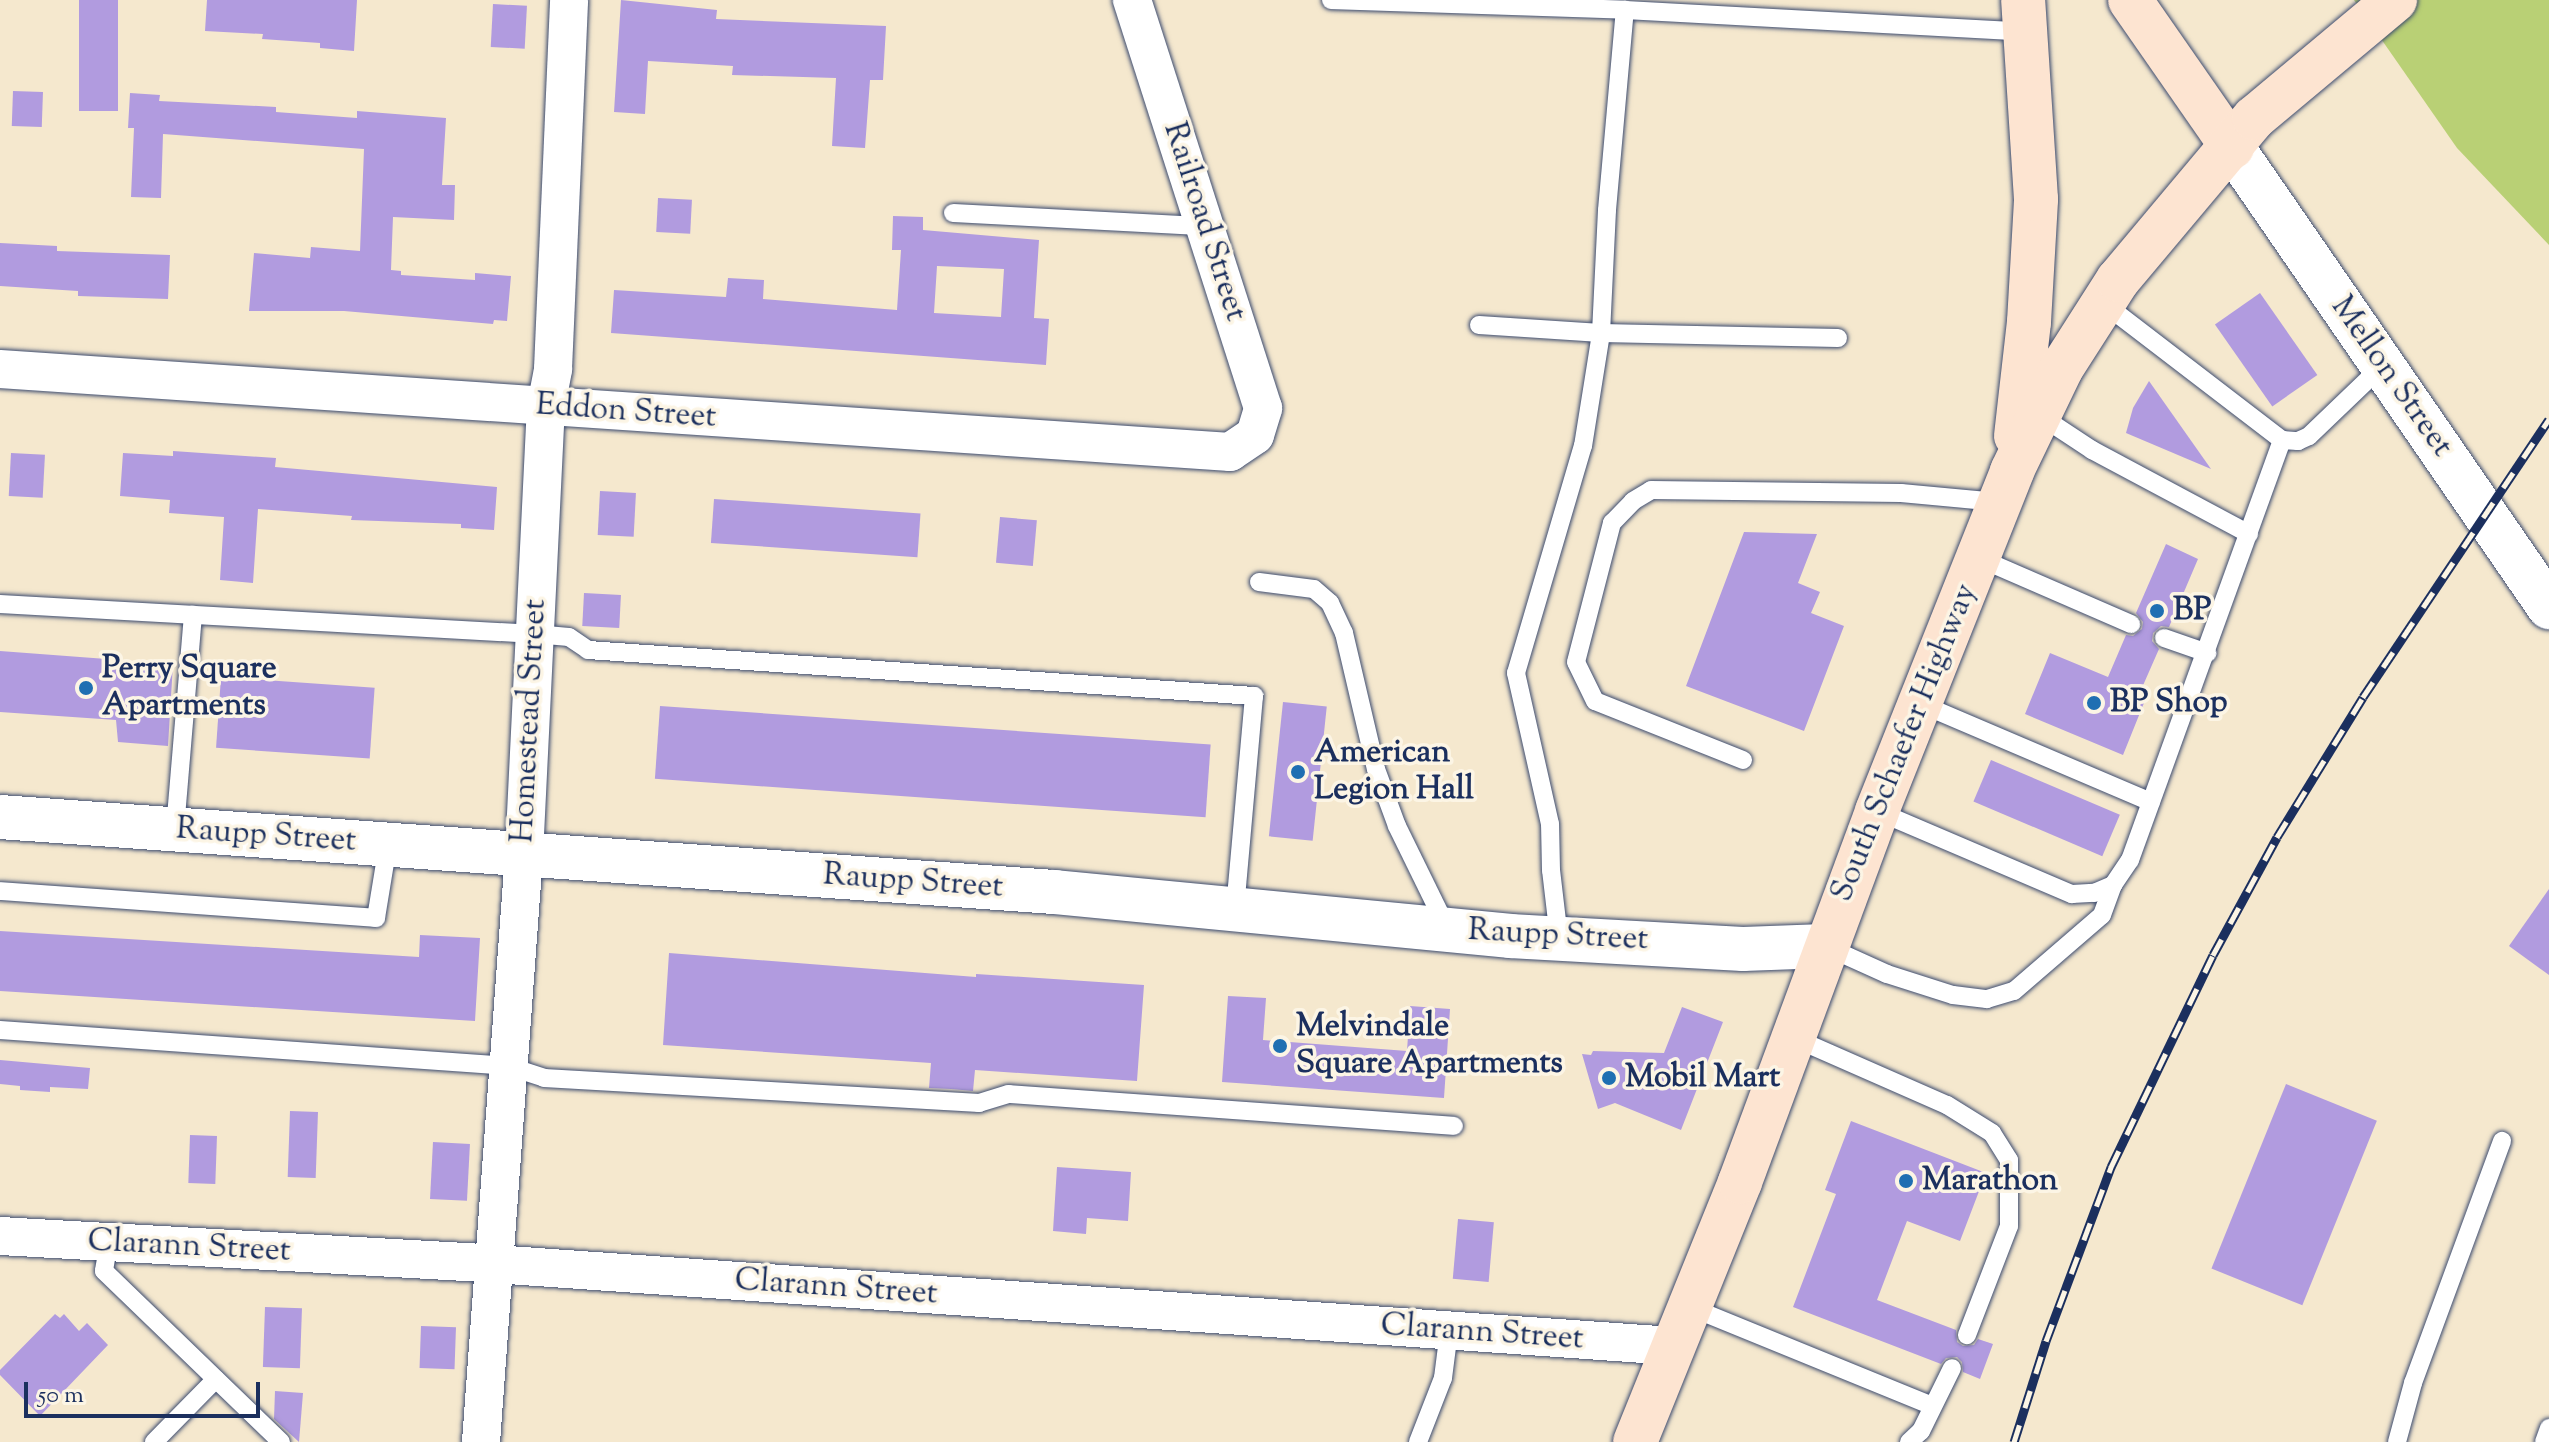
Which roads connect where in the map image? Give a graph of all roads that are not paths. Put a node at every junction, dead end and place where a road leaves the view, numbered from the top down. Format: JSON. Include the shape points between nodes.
{"nodes":[{"id":1,"x":569,"y":0,"type":"edge"},
{"id":2,"x":1132,"y":0,"type":"edge"},
{"id":3,"x":1331,"y":0,"type":"edge"},
{"id":4,"x":2130,"y":0,"type":"edge"},
{"id":5,"x":2395,"y":0,"type":"edge"},
{"id":6,"x":1625,"y":10,"type":"junction"},
{"id":7,"x":2025,"y":16,"type":"edge"},
{"id":8,"x":2232,"y":147,"type":"junction"},
{"id":9,"x":953,"y":213,"type":"dead end"},
{"id":10,"x":1205,"y":226,"type":"junction"},
{"id":11,"x":2102,"y":302,"type":"junction"},
{"id":12,"x":1479,"y":325,"type":"dead end"},
{"id":13,"x":1601,"y":333,"type":"junction"},
{"id":14,"x":1838,"y":338,"type":"dead end"},
{"id":15,"x":2383,"y":365,"type":"junction"},
{"id":16,"x":0,"y":369,"type":"edge"},
{"id":17,"x":546,"y":406,"type":"junction"},
{"id":18,"x":2039,"y":415,"type":"junction"},
{"id":19,"x":2282,"y":440,"type":"junction"},
{"id":20,"x":1249,"y":442,"type":"joint"},
{"id":21,"x":2006,"y":487,"type":"junction"},
{"id":22,"x":2249,"y":534,"type":"junction"},
{"id":23,"x":1979,"y":558,"type":"junction"},
{"id":24,"x":1259,"y":582,"type":"dead end"},
{"id":25,"x":0,"y":604,"type":"edge"},
{"id":26,"x":2549,"y":607,"type":"edge"},
{"id":27,"x":193,"y":615,"type":"junction"},
{"id":28,"x":2131,"y":624,"type":"dead end"},
{"id":29,"x":535,"y":634,"type":"junction"},
{"id":30,"x":2164,"y":638,"type":"dead end"},
{"id":31,"x":2207,"y":653,"type":"junction"},
{"id":32,"x":1921,"y":704,"type":"junction"},
{"id":33,"x":1743,"y":760,"type":"dead end"},
{"id":34,"x":2151,"y":802,"type":"junction"},
{"id":35,"x":1877,"y":811,"type":"junction"},
{"id":36,"x":0,"y":817,"type":"edge"},
{"id":37,"x":175,"y":829,"type":"junction"},
{"id":38,"x":388,"y":845,"type":"junction"},
{"id":39,"x":524,"y":855,"type":"junction"},
{"id":40,"x":2113,"y":885,"type":"junction"},
{"id":41,"x":0,"y":891,"type":"edge"},
{"id":42,"x":1235,"y":910,"type":"junction"},
{"id":43,"x":1448,"y":930,"type":"junction"},
{"id":44,"x":1559,"y":938,"type":"junction"},
{"id":45,"x":1825,"y":946,"type":"junction"},
{"id":46,"x":0,"y":1030,"type":"edge"},
{"id":47,"x":1792,"y":1037,"type":"junction"},
{"id":48,"x":508,"y":1066,"type":"junction"},
{"id":49,"x":1454,"y":1126,"type":"dead end"},
{"id":50,"x":2502,"y":1141,"type":"dead end"},
{"id":51,"x":0,"y":1236,"type":"edge"},
{"id":52,"x":109,"y":1242,"type":"junction"},
{"id":53,"x":494,"y":1264,"type":"junction"},
{"id":54,"x":1690,"y":1307,"type":"junction"},
{"id":55,"x":1449,"y":1331,"type":"junction"},
{"id":56,"x":1967,"y":1335,"type":"dead end"},
{"id":57,"x":1672,"y":1346,"type":"junction"},
{"id":58,"x":1952,"y":1368,"type":"dead end"},
{"id":59,"x":216,"y":1379,"type":"junction"},
{"id":60,"x":1933,"y":1406,"type":"junction"},
{"id":61,"x":2549,"y":1428,"type":"edge"},
{"id":62,"x":1644,"y":1438,"type":"edge"},
{"id":63,"x":154,"y":1442,"type":"edge"},
{"id":64,"x":281,"y":1442,"type":"edge"},
{"id":65,"x":481,"y":1442,"type":"edge"},
{"id":66,"x":1418,"y":1442,"type":"edge"},
{"id":67,"x":1909,"y":1442,"type":"edge"},
{"id":68,"x":2397,"y":1442,"type":"edge"},
{"id":69,"x":2544,"y":1442,"type":"edge"}],
"edges":[{"from":1,"to":17,"type":"street","name":"Homestead Street","via":[[553,369]]},
{"from":2,"to":10,"type":"street","name":"Railroad Street"},
{"from":3,"to":6,"type":"lane"},
{"from":4,"to":8,"type":"main road"},
{"from":5,"to":8,"type":"main road","name":"South Schaefer Highway","via":[[2273,99]]},
{"from":6,"to":7,"type":"lane"},
{"from":6,"to":13,"type":"lane"},
{"from":7,"to":21,"type":"main road","via":[[2034,137],[2035,261]]},
{"from":8,"to":11,"type":"main road","name":"South Schaefer Highway"},
{"from":8,"to":15,"type":"street","name":"Mellon Street"},
{"from":9,"to":10,"type":"lane"},
{"from":10,"to":20,"type":"street","name":"Railroad Street","via":[[1263,408],[1261,424]]},
{"from":11,"to":18,"type":"main road","name":"South Schaefer Highway"},
{"from":11,"to":19,"type":"lane"},
{"from":12,"to":13,"type":"lane"},
{"from":13,"to":14,"type":"lane"},
{"from":13,"to":44,"type":"lane","via":[[1583,446],[1516,673],[1550,824]]},
{"from":15,"to":19,"type":"lane","via":[[2309,436]]},
{"from":15,"to":26,"type":"street","name":"Mellon Street"},
{"from":16,"to":17,"type":"street","name":"Eddon Street"},
{"from":17,"to":20,"type":"street","name":"Eddon Street","via":[[1218,453]]},
{"from":17,"to":29,"type":"street","name":"Homestead Street"},
{"from":18,"to":21,"type":"main road","name":"South Schaefer Highway"},
{"from":18,"to":22,"type":"lane","via":[[2092,450]]},
{"from":19,"to":22,"type":"lane"},
{"from":21,"to":23,"type":"main road","name":"South Schaefer Highway"},
{"from":21,"to":33,"type":"lane","via":[[1885,493],[1651,490],[1633,501],[1612,523],[1576,662],[1595,701]]},
{"from":22,"to":31,"type":"lane"},
{"from":23,"to":28,"type":"lane"},
{"from":23,"to":32,"type":"main road","name":"South Schaefer Highway"},
{"from":24,"to":43,"type":"lane","via":[[1314,589],[1330,603],[1344,633],[1376,769],[1397,826]]},
{"from":25,"to":27,"type":"lane"},
{"from":27,"to":29,"type":"lane"},
{"from":27,"to":37,"type":"lane"},
{"from":29,"to":39,"type":"street","name":"Homestead Street"},
{"from":29,"to":42,"type":"lane","via":[[569,637],[588,650],[1254,696]]},
{"from":30,"to":31,"type":"lane"},
{"from":31,"to":34,"type":"lane"},
{"from":32,"to":34,"type":"lane"},
{"from":32,"to":35,"type":"main road","name":"South Schaefer Highway"},
{"from":34,"to":40,"type":"lane","via":[[2130,860]]},
{"from":35,"to":40,"type":"lane","via":[[2072,894]]},
{"from":35,"to":45,"type":"main road","name":"South Schaefer Highway"},
{"from":36,"to":37,"type":"street","name":"Raupp Street"},
{"from":37,"to":38,"type":"street","name":"Raupp Street"},
{"from":38,"to":39,"type":"street","name":"Raupp Street"},
{"from":38,"to":41,"type":"lane","via":[[376,918]]},
{"from":39,"to":42,"type":"street","name":"Raupp Street"},
{"from":39,"to":48,"type":"street","name":"Homestead Street"},
{"from":40,"to":45,"type":"lane","via":[[2102,915],[2014,991],[1987,999],[1953,995],[1887,974]]},
{"from":42,"to":43,"type":"street","name":"Raupp Street"},
{"from":43,"to":44,"type":"street","name":"Raupp Street"},
{"from":44,"to":45,"type":"street","name":"Raupp Street","via":[[1743,949]]},
{"from":45,"to":47,"type":"main road","name":"South Schaefer Highway"},
{"from":46,"to":48,"type":"lane"},
{"from":47,"to":54,"type":"main road","name":"South Schaefer Highway"},
{"from":47,"to":56,"type":"lane","via":[[1947,1105],[1992,1133],[2009,1160],[2009,1226]]},
{"from":48,"to":49,"type":"lane","via":[[544,1078],[979,1103],[1009,1094]]},
{"from":48,"to":53,"type":"street","name":"Homestead Street"},
{"from":50,"to":68,"type":"lane","via":[[2413,1383]]},
{"from":51,"to":52,"type":"street","name":"Clarann Street"},
{"from":52,"to":53,"type":"street","name":"Clarann Street"},
{"from":52,"to":59,"type":"lane","via":[[104,1271]]},
{"from":53,"to":55,"type":"street","name":"Clarann Street"},
{"from":53,"to":65,"type":"street","name":"Homestead Street"},
{"from":54,"to":57,"type":"main road","name":"South Schaefer Highway"},
{"from":54,"to":60,"type":"lane"},
{"from":55,"to":57,"type":"street","name":"Clarann Street"},
{"from":55,"to":66,"type":"lane","via":[[1443,1378]]},
{"from":57,"to":62,"type":"main road","name":"South Schaefer Highway"},
{"from":58,"to":60,"type":"lane"},
{"from":59,"to":63,"type":"lane"},
{"from":59,"to":64,"type":"lane"},
{"from":60,"to":67,"type":"lane"},
{"from":61,"to":69,"type":"lane"}]}
